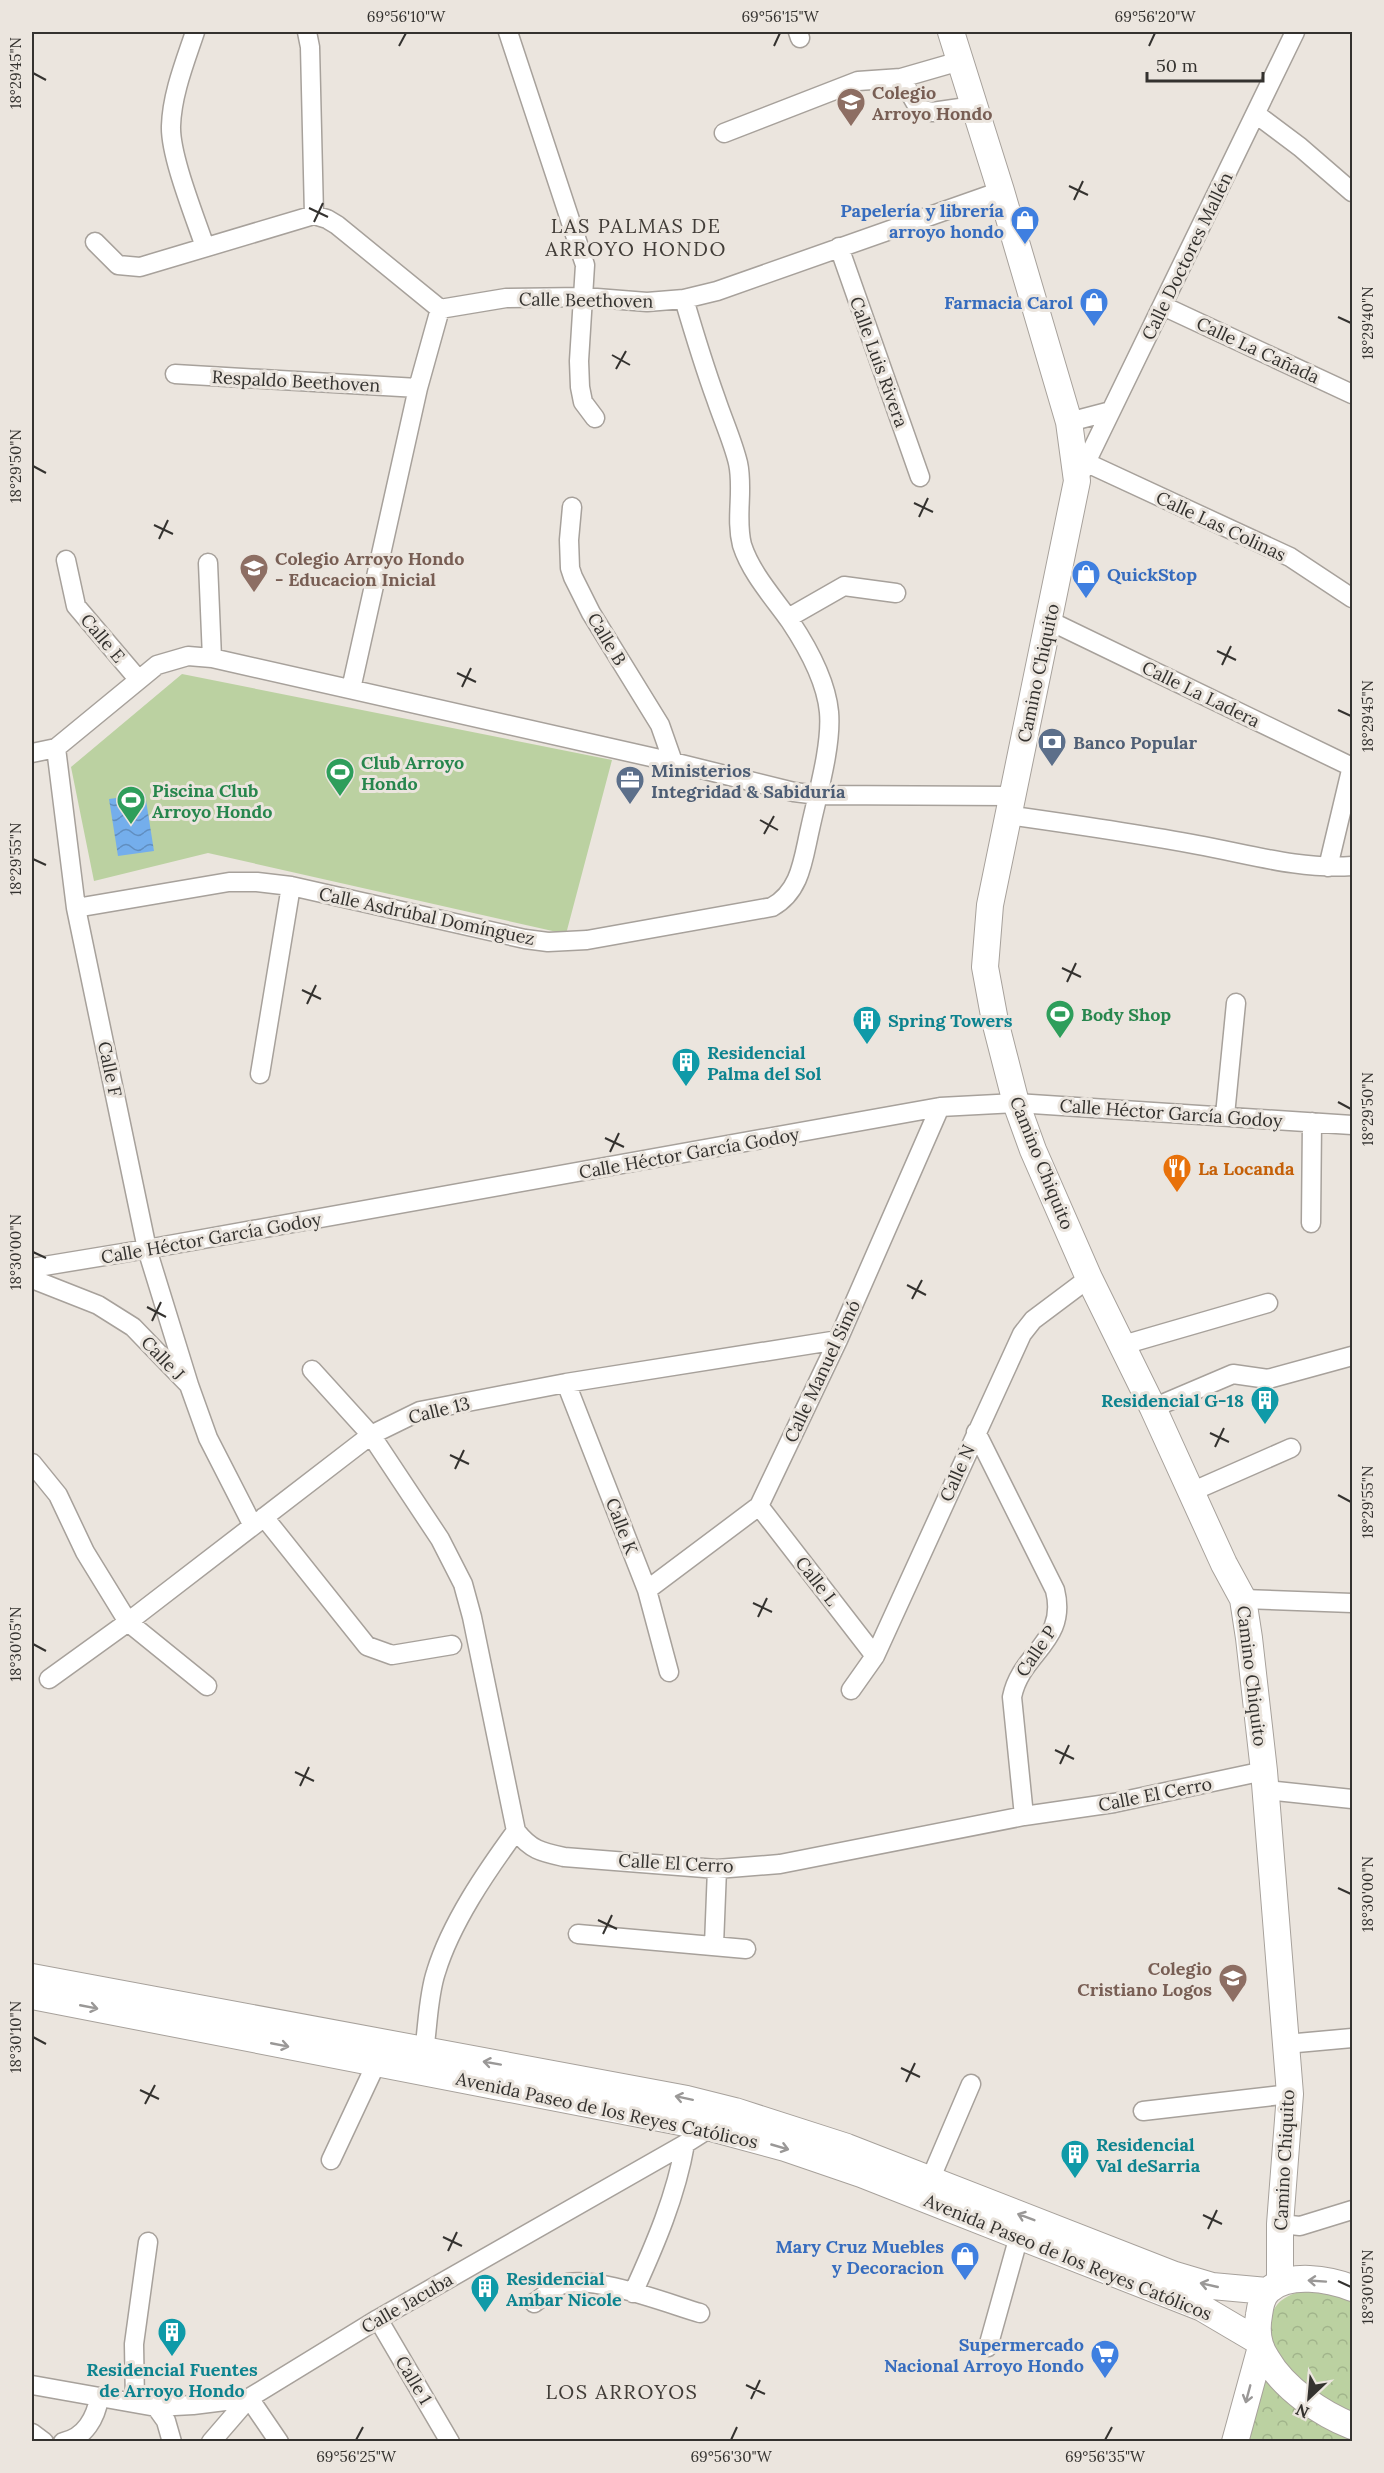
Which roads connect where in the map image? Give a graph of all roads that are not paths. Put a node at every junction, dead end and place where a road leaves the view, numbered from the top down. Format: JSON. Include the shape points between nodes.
{"nodes":[{"id":1,"x":195,"y":32,"type":"edge"},
{"id":2,"x":307,"y":32,"type":"edge"},
{"id":3,"x":508,"y":32,"type":"edge"},
{"id":4,"x":951,"y":32,"type":"edge"},
{"id":5,"x":1295,"y":32,"type":"edge"},
{"id":6,"x":960,"y":61,"type":"junction"},
{"id":7,"x":901,"y":78,"type":"junction"},
{"id":8,"x":974,"y":106,"type":"junction"},
{"id":9,"x":1256,"y":114,"type":"junction"},
{"id":10,"x":724,"y":133,"type":"dead end"},
{"id":11,"x":1001,"y":191,"type":"junction"},
{"id":12,"x":1353,"y":192,"type":"edge"},
{"id":13,"x":314,"y":215,"type":"junction"},
{"id":14,"x":96,"y":243,"type":"dead end"},
{"id":15,"x":205,"y":247,"type":"junction"},
{"id":16,"x":838,"y":247,"type":"junction"},
{"id":17,"x":584,"y":297,"type":"junction"},
{"id":18,"x":684,"y":299,"type":"junction"},
{"id":19,"x":1163,"y":306,"type":"junction"},
{"id":20,"x":440,"y":309,"type":"junction"},
{"id":21,"x":175,"y":374,"type":"dead end"},
{"id":22,"x":417,"y":388,"type":"junction"},
{"id":23,"x":1353,"y":394,"type":"edge"},
{"id":24,"x":1111,"y":411,"type":"junction"},
{"id":25,"x":595,"y":418,"type":"dead end"},
{"id":26,"x":1069,"y":422,"type":"junction"},
{"id":27,"x":1081,"y":472,"type":"junction"},
{"id":28,"x":920,"y":477,"type":"dead end"},
{"id":29,"x":572,"y":507,"type":"dead end"},
{"id":30,"x":66,"y":560,"type":"dead end"},
{"id":31,"x":208,"y":563,"type":"dead end"},
{"id":32,"x":896,"y":593,"type":"dead end"},
{"id":33,"x":1353,"y":598,"type":"edge"},
{"id":34,"x":788,"y":618,"type":"junction"},
{"id":35,"x":1050,"y":621,"type":"junction"},
{"id":36,"x":212,"y":658,"type":"junction"},
{"id":37,"x":138,"y":679,"type":"junction"},
{"id":38,"x":351,"y":689,"type":"junction"},
{"id":39,"x":56,"y":748,"type":"junction"},
{"id":40,"x":32,"y":753,"type":"edge"},
{"id":41,"x":673,"y":762,"type":"junction"},
{"id":42,"x":1352,"y":767,"type":"edge"},
{"id":43,"x":818,"y":795,"type":"junction"},
{"id":44,"x":1009,"y":806,"type":"junction"},
{"id":45,"x":1353,"y":866,"type":"edge"},
{"id":46,"x":1328,"y":867,"type":"junction"},
{"id":47,"x":291,"y":886,"type":"junction"},
{"id":48,"x":76,"y":908,"type":"junction"},
{"id":49,"x":1236,"y":1003,"type":"dead end"},
{"id":50,"x":260,"y":1074,"type":"dead end"},
{"id":51,"x":1016,"y":1103,"type":"junction"},
{"id":52,"x":940,"y":1107,"type":"junction"},
{"id":53,"x":1225,"y":1115,"type":"junction"},
{"id":54,"x":1312,"y":1122,"type":"junction"},
{"id":55,"x":1353,"y":1125,"type":"edge"},
{"id":56,"x":1311,"y":1223,"type":"dead end"},
{"id":57,"x":147,"y":1249,"type":"junction"},
{"id":58,"x":32,"y":1268,"type":"edge"},
{"id":59,"x":1089,"y":1278,"type":"junction"},
{"id":60,"x":32,"y":1279,"type":"edge"},
{"id":61,"x":1268,"y":1303,"type":"dead end"},
{"id":62,"x":838,"y":1340,"type":"junction"},
{"id":63,"x":1123,"y":1345,"type":"junction"},
{"id":64,"x":1353,"y":1356,"type":"edge"},
{"id":65,"x":312,"y":1370,"type":"dead end"},
{"id":66,"x":566,"y":1383,"type":"junction"},
{"id":67,"x":189,"y":1385,"type":"junction"},
{"id":68,"x":1153,"y":1408,"type":"junction"},
{"id":69,"x":976,"y":1432,"type":"junction"},
{"id":70,"x":371,"y":1435,"type":"junction"},
{"id":71,"x":1291,"y":1448,"type":"dead end"},
{"id":72,"x":32,"y":1463,"type":"edge"},
{"id":73,"x":1191,"y":1492,"type":"junction"},
{"id":74,"x":759,"y":1506,"type":"junction"},
{"id":75,"x":259,"y":1521,"type":"junction"},
{"id":76,"x":647,"y":1590,"type":"junction"},
{"id":77,"x":1243,"y":1599,"type":"junction"},
{"id":78,"x":1353,"y":1603,"type":"edge"},
{"id":79,"x":128,"y":1622,"type":"junction"},
{"id":80,"x":452,"y":1645,"type":"dead end"},
{"id":81,"x":876,"y":1656,"type":"junction"},
{"id":82,"x":669,"y":1672,"type":"dead end"},
{"id":83,"x":49,"y":1679,"type":"dead end"},
{"id":84,"x":207,"y":1686,"type":"dead end"},
{"id":85,"x":851,"y":1690,"type":"dead end"},
{"id":86,"x":1265,"y":1781,"type":"junction"},
{"id":87,"x":1353,"y":1799,"type":"edge"},
{"id":88,"x":1024,"y":1816,"type":"junction"},
{"id":89,"x":516,"y":1831,"type":"junction"},
{"id":90,"x":717,"y":1869,"type":"junction"},
{"id":91,"x":578,"y":1934,"type":"dead end"},
{"id":92,"x":714,"y":1945,"type":"junction"},
{"id":93,"x":746,"y":1949,"type":"dead end"},
{"id":94,"x":32,"y":1977,"type":"edge"},
{"id":95,"x":32,"y":1996,"type":"edge"},
{"id":96,"x":1353,"y":2038,"type":"edge"},
{"id":97,"x":1286,"y":2044,"type":"junction"},
{"id":98,"x":340,"y":2045,"type":"junction"},
{"id":99,"x":424,"y":2051,"type":"junction"},
{"id":100,"x":376,"y":2064,"type":"junction"},
{"id":101,"x":971,"y":2084,"type":"dead end"},
{"id":102,"x":1290,"y":2094,"type":"junction"},
{"id":103,"x":735,"y":2110,"type":"junction"},
{"id":104,"x":1143,"y":2111,"type":"dead end"},
{"id":105,"x":711,"y":2128,"type":"junction"},
{"id":106,"x":685,"y":2144,"type":"junction"},
{"id":107,"x":331,"y":2160,"type":"dead end"},
{"id":108,"x":864,"y":2164,"type":"junction"},
{"id":109,"x":930,"y":2180,"type":"junction"},
{"id":110,"x":1353,"y":2210,"type":"edge"},
{"id":111,"x":1280,"y":2224,"type":"junction"},
{"id":112,"x":1019,"y":2236,"type":"junction"},
{"id":113,"x":148,"y":2242,"type":"dead end"},
{"id":114,"x":1274,"y":2287,"type":"junction"},
{"id":115,"x":1353,"y":2288,"type":"edge"},
{"id":116,"x":633,"y":2293,"type":"junction"},
{"id":117,"x":534,"y":2304,"type":"dead end"},
{"id":118,"x":700,"y":2313,"type":"dead end"},
{"id":119,"x":378,"y":2319,"type":"junction"},
{"id":120,"x":1259,"y":2344,"type":"junction"},
{"id":121,"x":988,"y":2347,"type":"dead end"},
{"id":122,"x":32,"y":2385,"type":"edge"},
{"id":123,"x":99,"y":2397,"type":"junction"},
{"id":124,"x":249,"y":2398,"type":"junction"},
{"id":125,"x":135,"y":2403,"type":"junction"},
{"id":126,"x":156,"y":2407,"type":"junction"},
{"id":127,"x":1353,"y":2426,"type":"edge"},
{"id":128,"x":32,"y":2433,"type":"edge"},
{"id":129,"x":44,"y":2442,"type":"edge"},
{"id":130,"x":63,"y":2442,"type":"edge"},
{"id":131,"x":172,"y":2442,"type":"edge"},
{"id":132,"x":212,"y":2442,"type":"edge"},
{"id":133,"x":279,"y":2442,"type":"edge"},
{"id":134,"x":450,"y":2442,"type":"edge"},
{"id":135,"x":1235,"y":2442,"type":"edge"}],
"edges":[{"from":1,"to":15,"type":"street","via":[[173,102],[170,129]]},
{"from":2,"to":13,"type":"street"},
{"from":3,"to":17,"type":"street","via":[[585,266]]},
{"from":4,"to":6,"type":"main road","name":"Camino Chiquito"},
{"from":5,"to":9,"type":"street","name":"Calle Doctores Mallén"},
{"from":6,"to":7,"type":"street"},
{"from":6,"to":8,"type":"main road","name":"Camino Chiquito"},
{"from":7,"to":8,"type":"street","via":[[919,109],[932,112]]},
{"from":7,"to":10,"type":"street","via":[[858,81]]},
{"from":8,"to":11,"type":"main road","name":"Camino Chiquito"},
{"from":9,"to":12,"type":"street"},
{"from":9,"to":19,"type":"street","name":"Calle Doctores Mallén"},
{"from":11,"to":16,"type":"street","name":"Calle Beethoven"},
{"from":11,"to":26,"type":"main road","name":"Camino Chiquito"},
{"from":13,"to":15,"type":"street"},
{"from":13,"to":20,"type":"street","via":[[337,225]]},
{"from":14,"to":15,"type":"street","via":[[118,265],[132,267]]},
{"from":16,"to":18,"type":"street","name":"Calle Beethoven"},
{"from":16,"to":28,"type":"street","name":"Calle Luis Rivera"},
{"from":17,"to":18,"type":"street","name":"Calle Beethoven","via":[[647,302]]},
{"from":17,"to":20,"type":"street","name":"Calle Beethoven","via":[[506,298]]},
{"from":17,"to":25,"type":"street","via":[[580,387],[583,402]]},
{"from":18,"to":34,"type":"street","name":"Calle Asdrúbal Domínguez","via":[[737,460],[744,550]]},
{"from":19,"to":23,"type":"street","name":"Calle La Cañada"},
{"from":19,"to":24,"type":"street","name":"Calle Doctores Mallén"},
{"from":20,"to":22,"type":"street"},
{"from":21,"to":22,"type":"street","name":"Respaldo Beethoven"},
{"from":22,"to":38,"type":"street"},
{"from":24,"to":26,"type":"street"},
{"from":24,"to":27,"type":"street","name":"Calle Doctores Mallén"},
{"from":26,"to":27,"type":"main road","name":"Camino Chiquito"},
{"from":27,"to":33,"type":"street","name":"Calle Las Colinas","via":[[1304,564]]},
{"from":27,"to":35,"type":"main road","name":"Camino Chiquito"},
{"from":29,"to":41,"type":"street","name":"Calle B","via":[[569,540],[573,577],[660,725]]},
{"from":30,"to":37,"type":"street","name":"Calle E","via":[[76,606]]},
{"from":31,"to":36,"type":"street"},
{"from":32,"to":34,"type":"street","via":[[843,586]]},
{"from":34,"to":43,"type":"street","name":"Calle Asdrúbal Domínguez","via":[[818,670],[829,712]]},
{"from":35,"to":42,"type":"street","name":"Calle La Ladera"},
{"from":35,"to":44,"type":"main road","name":"Camino Chiquito"},
{"from":36,"to":37,"type":"street","via":[[188,656],[157,665]]},
{"from":36,"to":38,"type":"street"},
{"from":37,"to":39,"type":"street"},
{"from":38,"to":41,"type":"street"},
{"from":39,"to":40,"type":"street"},
{"from":39,"to":48,"type":"street","name":"Calle F"},
{"from":41,"to":43,"type":"street"},
{"from":42,"to":46,"type":"street"},
{"from":43,"to":44,"type":"street"},
{"from":43,"to":47,"type":"street","name":"Calle Asdrúbal Domínguez","via":[[800,872],[792,891],[772,908],[598,938],[548,942]]},
{"from":44,"to":46,"type":"street","via":[[1129,833]]},
{"from":44,"to":51,"type":"main road","name":"Camino Chiquito","via":[[990,905],[985,967]]},
{"from":45,"to":46,"type":"street"},
{"from":47,"to":48,"type":"street","name":"Calle Asdrúbal Domínguez","via":[[229,882]]},
{"from":47,"to":50,"type":"street"},
{"from":48,"to":57,"type":"street","name":"Calle F"},
{"from":49,"to":53,"type":"street"},
{"from":51,"to":52,"type":"street","name":"Calle Héctor García Godoy"},
{"from":51,"to":53,"type":"street","name":"Calle Héctor García Godoy"},
{"from":51,"to":59,"type":"main road","name":"Camino Chiquito"},
{"from":52,"to":57,"type":"street","name":"Calle Héctor García Godoy"},
{"from":52,"to":62,"type":"street","name":"Calle Manuel Simó"},
{"from":53,"to":54,"type":"street","name":"Calle Héctor García Godoy"},
{"from":54,"to":55,"type":"street","name":"Calle Héctor García Godoy"},
{"from":54,"to":56,"type":"street"},
{"from":57,"to":58,"type":"street","name":"Calle Héctor García Godoy"},
{"from":57,"to":67,"type":"street","name":"Calle F"},
{"from":59,"to":63,"type":"main road","name":"Camino Chiquito"},
{"from":59,"to":69,"type":"street","name":"Calle N","via":[[1033,1320],[1022,1334]]},
{"from":60,"to":67,"type":"street","name":"Calle J","via":[[98,1305],[133,1327]]},
{"from":61,"to":63,"type":"street"},
{"from":62,"to":66,"type":"street","name":"Calle 13"},
{"from":62,"to":74,"type":"street","name":"Calle Manuel Simó"},
{"from":63,"to":68,"type":"main road","name":"Camino Chiquito"},
{"from":64,"to":68,"type":"street","via":[[1269,1378],[1233,1374]]},
{"from":65,"to":70,"type":"street"},
{"from":66,"to":70,"type":"street","name":"Calle 13","via":[[420,1411]]},
{"from":66,"to":76,"type":"street","name":"Calle K"},
{"from":67,"to":75,"type":"street","name":"Calle J","via":[[208,1438]]},
{"from":68,"to":73,"type":"main road","name":"Camino Chiquito"},
{"from":69,"to":81,"type":"street","name":"Calle N"},
{"from":69,"to":88,"type":"street","name":"Calle P","via":[[1055,1590],[1059,1609],[1054,1628],[1021,1672],[1012,1697]]},
{"from":70,"to":75,"type":"street","name":"Calle 13"},
{"from":70,"to":89,"type":"street","via":[[441,1539],[463,1584]]},
{"from":71,"to":73,"type":"street"},
{"from":72,"to":79,"type":"street","via":[[58,1495],[85,1552]]},
{"from":73,"to":77,"type":"main road","name":"Camino Chiquito"},
{"from":74,"to":76,"type":"street","name":"Calle Manuel Simó"},
{"from":74,"to":81,"type":"street","name":"Calle L"},
{"from":75,"to":79,"type":"street","name":"Calle 13"},
{"from":75,"to":80,"type":"street","name":"Calle J","via":[[367,1646],[392,1655]]},
{"from":76,"to":82,"type":"street","name":"Calle K"},
{"from":77,"to":78,"type":"street"},
{"from":77,"to":86,"type":"main road","name":"Camino Chiquito"},
{"from":79,"to":83,"type":"street","name":"Calle 13"},
{"from":79,"to":84,"type":"street"},
{"from":81,"to":85,"type":"street","name":"Calle N"},
{"from":86,"to":87,"type":"street","name":"Calle El Cerro"},
{"from":86,"to":88,"type":"street","name":"Calle El Cerro"},
{"from":86,"to":97,"type":"main road","name":"Camino Chiquito"},
{"from":88,"to":90,"type":"street","name":"Calle El Cerro","via":[[780,1864]]},
{"from":89,"to":90,"type":"street","name":"Calle El Cerro","via":[[526,1844],[564,1857]]},
{"from":89,"to":99,"type":"street","via":[[485,1875],[435,1973]]},
{"from":90,"to":92,"type":"street"},
{"from":91,"to":92,"type":"street"},
{"from":92,"to":93,"type":"street"},
{"from":94,"to":98,"type":"main road","name":"Avenida Paseo de los Reyes Católicos"},
{"from":95,"to":98,"type":"main road","name":"Avenida Paseo de los Reyes Católicos","one_way":true},
{"from":96,"to":97,"type":"street"},
{"from":97,"to":102,"type":"main road","name":"Camino Chiquito"},
{"from":98,"to":99,"type":"main road","name":"Avenida Paseo de los Reyes Católicos"},
{"from":98,"to":100,"type":"main road","name":"Avenida Paseo de los Reyes Católicos"},
{"from":103,"to":99,"type":"main road","name":"Avenida Paseo de los Reyes Católicos","one_way":true},
{"from":100,"to":105,"type":"main road","name":"Avenida Paseo de los Reyes Católicos"},
{"from":100,"to":107,"type":"street"},
{"from":101,"to":109,"type":"street"},
{"from":102,"to":104,"type":"street"},
{"from":102,"to":111,"type":"main road","name":"Camino Chiquito"},
{"from":103,"to":105,"type":"street","name":"Calle Jacuba"},
{"from":103,"to":108,"type":"main road","name":"Avenida Paseo de los Reyes Católicos"},
{"from":105,"to":106,"type":"street","name":"Calle Jacuba"},
{"from":105,"to":108,"type":"main road","name":"Avenida Paseo de los Reyes Católicos","one_way":true},
{"from":106,"to":116,"type":"street","via":[[671,2202]]},
{"from":106,"to":119,"type":"street","name":"Calle Jacuba"},
{"from":108,"to":109,"type":"main road","name":"Avenida Paseo de los Reyes Católicos"},
{"from":108,"to":112,"type":"main road","name":"Avenida Paseo de los Reyes Católicos"},
{"from":114,"to":109,"type":"main road","name":"Avenida Paseo de los Reyes Católicos","one_way":true,"via":[[1212,2286],[1175,2275]]},
{"from":110,"to":111,"type":"street","via":[[1300,2226]]},
{"from":111,"to":114,"type":"main road","name":"Camino Chiquito"},
{"from":112,"to":120,"type":"main road","name":"Avenida Paseo de los Reyes Católicos","via":[[1202,2308]]},
{"from":112,"to":121,"type":"street"},
{"from":113,"to":125,"type":"street","via":[[134,2344]]},
{"from":115,"to":114,"type":"main road","name":"Avenida Paseo de los Reyes Católicos","one_way":true,"via":[[1321,2280],[1295,2280]]},
{"from":114,"to":120,"type":"main road","name":"Camino Chiquito","via":[[1260,2305]]},
{"from":116,"to":117,"type":"street","via":[[581,2281],[561,2285]]},
{"from":116,"to":118,"type":"street"},
{"from":119,"to":124,"type":"street","name":"Calle Jacuba"},
{"from":119,"to":134,"type":"street","name":"Calle 1"},
{"from":120,"to":127,"type":"main road","via":[[1273,2368],[1300,2395]]},
{"from":120,"to":135,"type":"main road","name":"Camino Chiquito","one_way":true},
{"from":122,"to":123,"type":"street"},
{"from":123,"to":125,"type":"street"},
{"from":123,"to":130,"type":"street","via":[[97,2415],[87,2428]]},
{"from":124,"to":126,"type":"street"},
{"from":124,"to":132,"type":"street","name":"Calle Jacuba"},
{"from":124,"to":133,"type":"street"},
{"from":125,"to":126,"type":"street"},
{"from":126,"to":131,"type":"street","via":[[166,2421]]},
{"from":128,"to":129,"type":"street"}]}
